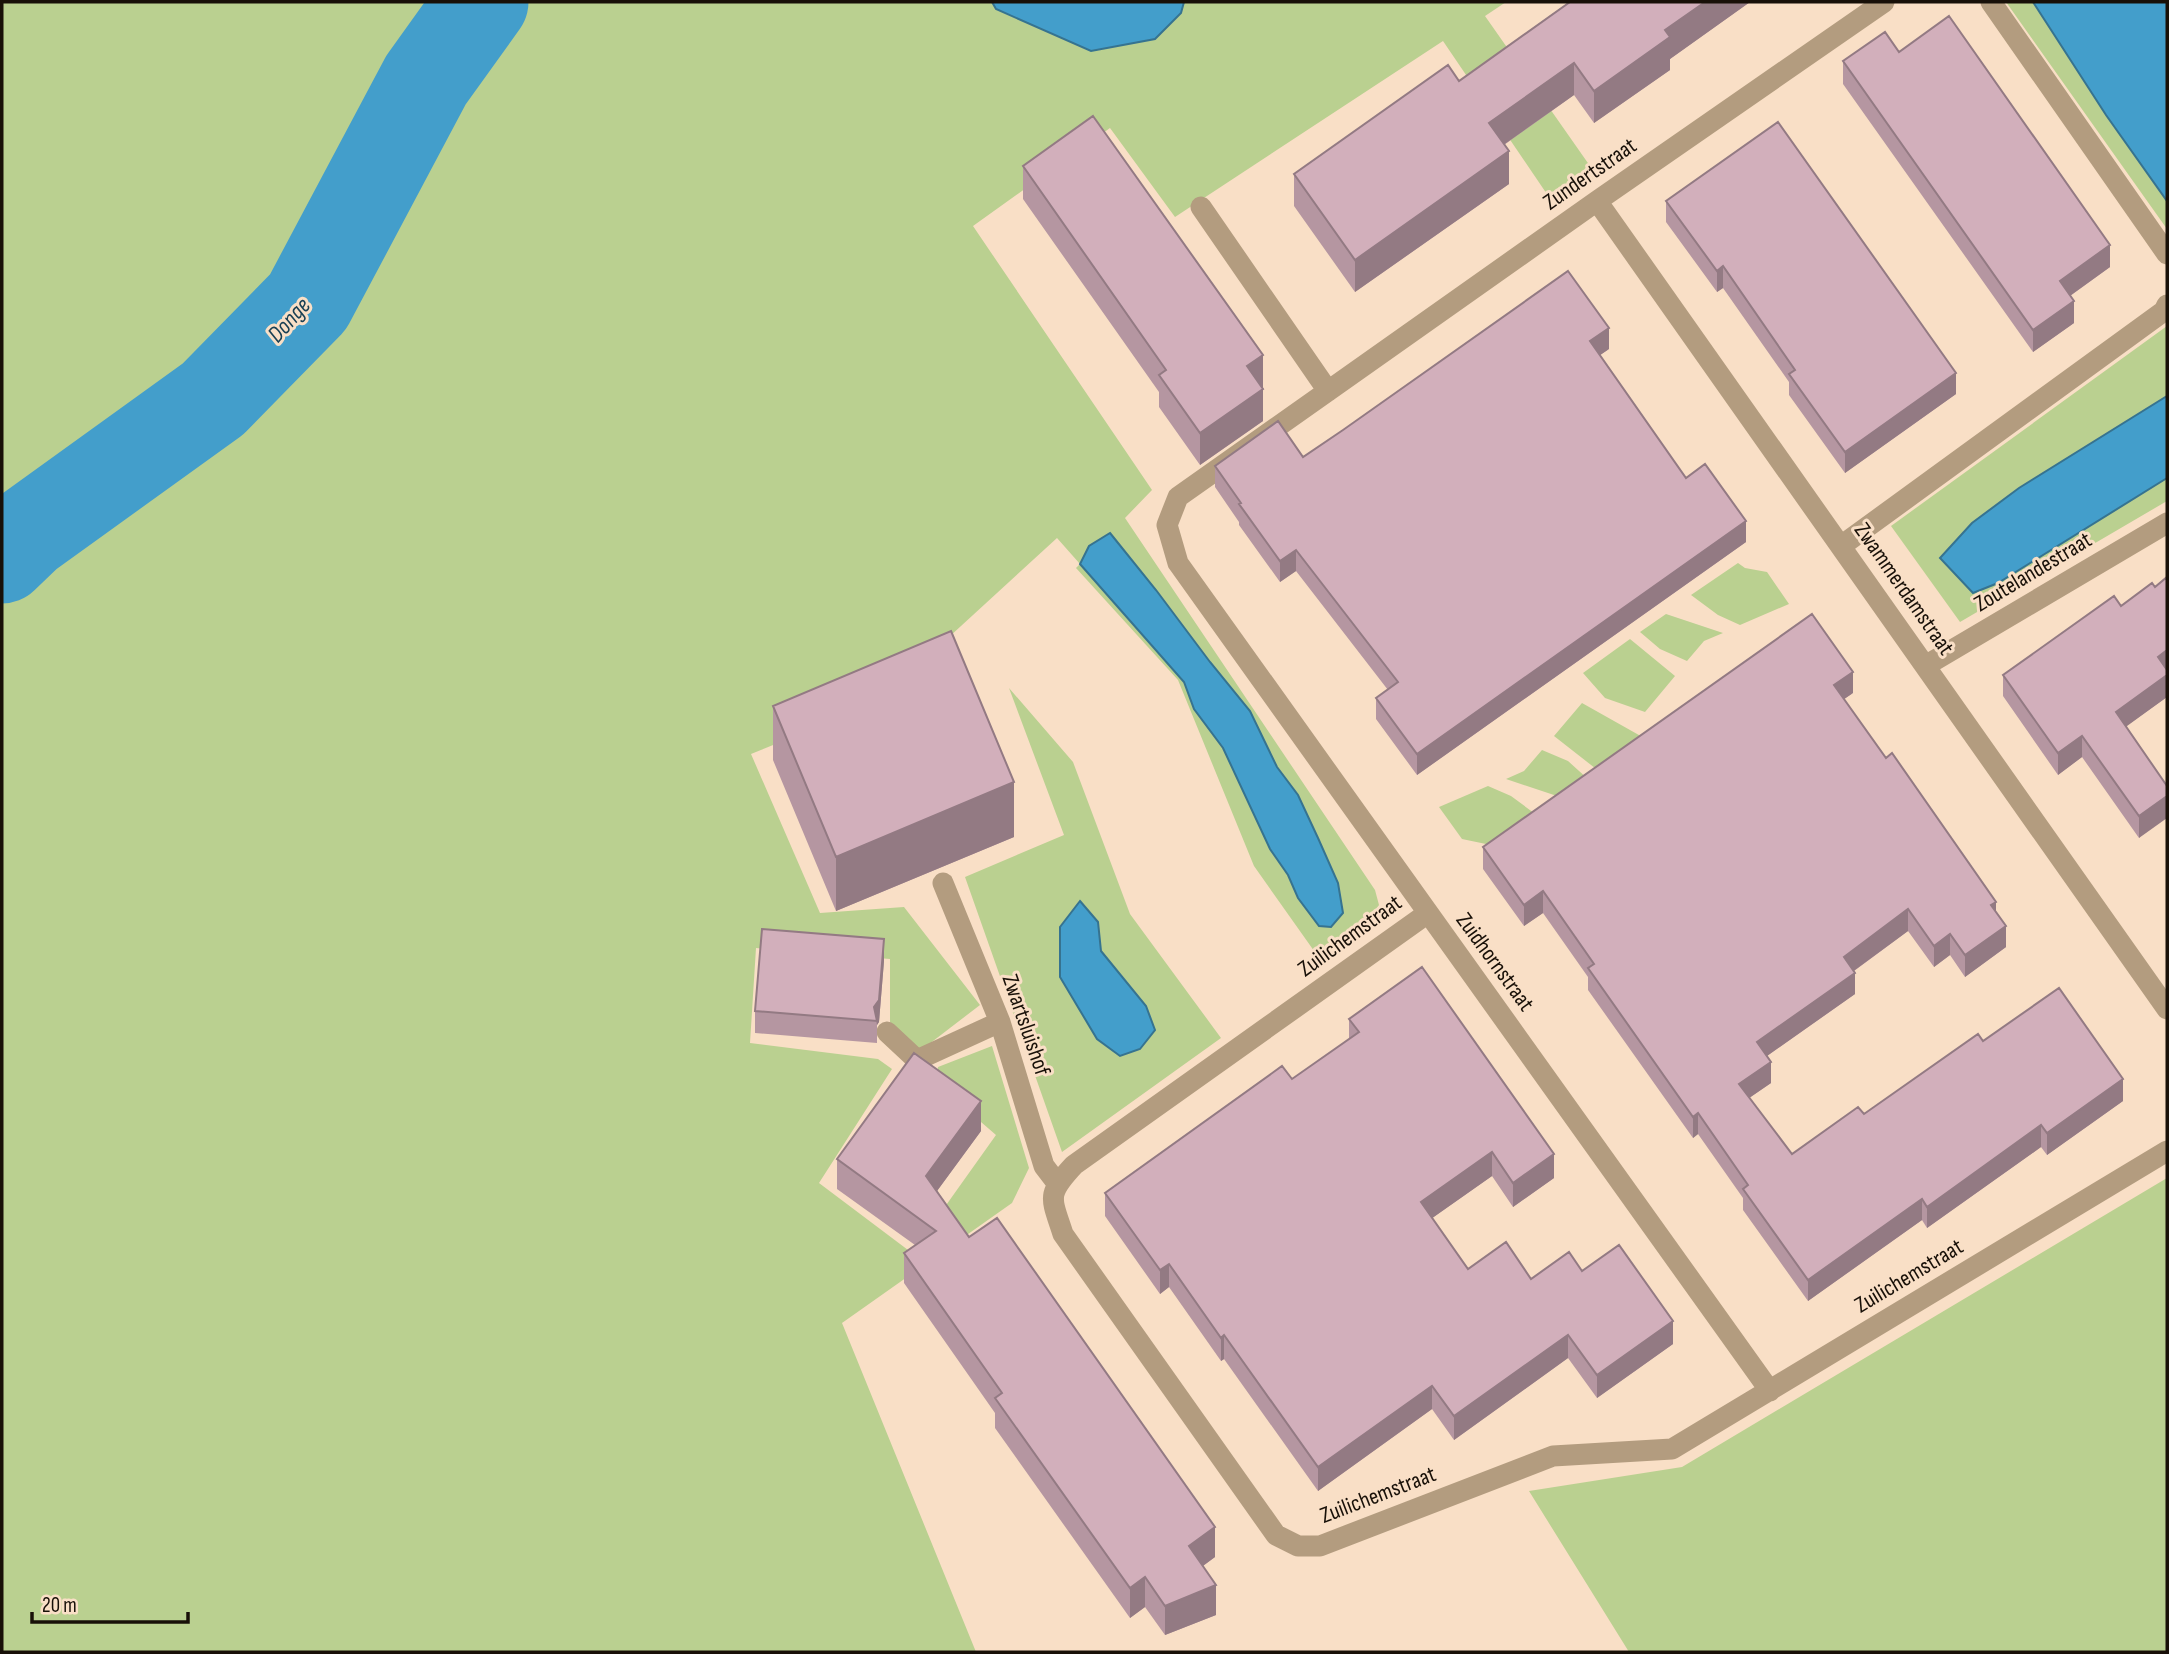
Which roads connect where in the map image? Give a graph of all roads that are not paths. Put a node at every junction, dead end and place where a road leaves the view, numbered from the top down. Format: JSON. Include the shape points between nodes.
{"nodes":[{"id":1,"x":1884,"y":2,"type":"edge"},
{"id":2,"x":1991,"y":2,"type":"edge"},
{"id":3,"x":1597,"y":201,"type":"junction"},
{"id":4,"x":1201,"y":207,"type":"dead end"},
{"id":5,"x":2167,"y":254,"type":"edge"},
{"id":6,"x":2167,"y":305,"type":"edge"},
{"id":7,"x":1328,"y":391,"type":"junction"},
{"id":8,"x":2167,"y":523,"type":"edge"},
{"id":9,"x":1841,"y":546,"type":"junction"},
{"id":10,"x":1178,"y":563,"type":"joint"},
{"id":11,"x":1926,"y":666,"type":"junction"},
{"id":12,"x":943,"y":883,"type":"dead end"},
{"id":13,"x":1428,"y":913,"type":"junction"},
{"id":14,"x":2167,"y":1009,"type":"edge"},
{"id":15,"x":1000,"y":1022,"type":"junction"},
{"id":16,"x":887,"y":1032,"type":"dead end"},
{"id":17,"x":2167,"y":1151,"type":"edge"},
{"id":18,"x":1057,"y":1183,"type":"junction"},
{"id":19,"x":1770,"y":1391,"type":"junction"}],
"edges":[{"from":1,"to":3,"type":"street","name":"Zundertstraat"},
{"from":2,"to":5,"type":"street"},
{"from":3,"to":7,"type":"street","name":"Zundertstraat"},
{"from":3,"to":9,"type":"street","name":"Zwammerdamstraat"},
{"from":4,"to":7,"type":"street"},
{"from":6,"to":9,"type":"street"},
{"from":7,"to":10,"type":"street","name":"Zundertstraat","via":[[1178,497],[1167,525]]},
{"from":8,"to":11,"type":"street","name":"Zoutelandestraat"},
{"from":9,"to":11,"type":"street","name":"Zwammerdamstraat"},
{"from":10,"to":13,"type":"street","name":"Zuidhornstraat"},
{"from":11,"to":14,"type":"street","name":"Zwammerdamstraat"},
{"from":12,"to":15,"type":"street","name":"Zwartsluishof"},
{"from":13,"to":18,"type":"street","name":"Zuilichemstraat","via":[[1074,1165]]},
{"from":13,"to":19,"type":"street","name":"Zuidhornstraat"},
{"from":15,"to":16,"type":"street","via":[[917,1070]]},
{"from":15,"to":18,"type":"street","name":"Zwartsluishof","via":[[1044,1166]]},
{"from":17,"to":19,"type":"street","name":"Zuilichemstraat"},
{"from":18,"to":19,"type":"street","name":"Zuilichemstraat","via":[[1052,1200],[1063,1234],[1276,1535],[1298,1546],[1321,1546],[1553,1456],[1672,1449]]}]}
